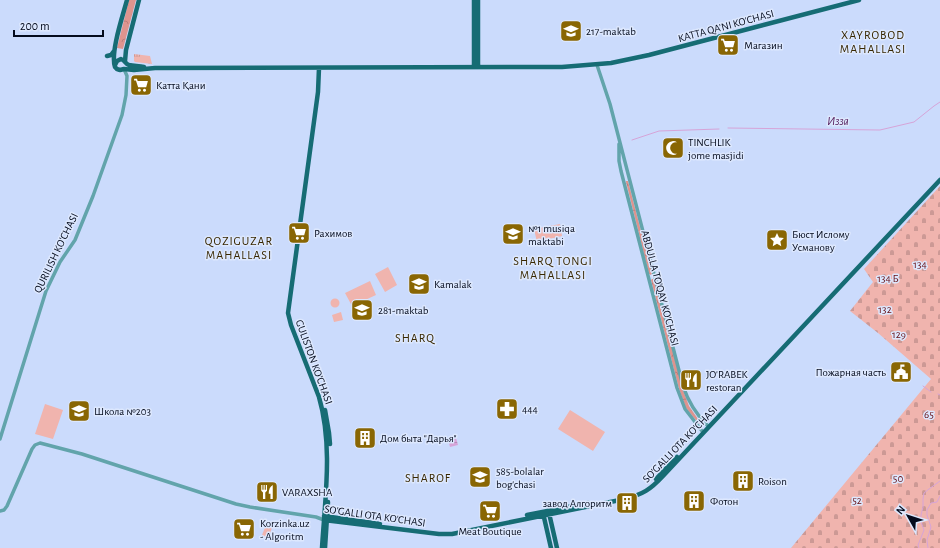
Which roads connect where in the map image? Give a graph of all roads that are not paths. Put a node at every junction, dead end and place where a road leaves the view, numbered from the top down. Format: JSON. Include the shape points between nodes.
{"nodes":[{"id":1,"x":127,"y":0,"type":"edge"},
{"id":2,"x":139,"y":0,"type":"edge"},
{"id":3,"x":474,"y":0,"type":"edge"},
{"id":4,"x":478,"y":0,"type":"edge"},
{"id":5,"x":859,"y":0,"type":"edge"},
{"id":6,"x":114,"y":51,"type":"junction"},
{"id":7,"x":107,"y":56,"type":"dead end"},
{"id":8,"x":126,"y":62,"type":"junction"},
{"id":9,"x":115,"y":65,"type":"junction"},
{"id":10,"x":597,"y":65,"type":"junction"},
{"id":11,"x":476,"y":67,"type":"junction"},
{"id":12,"x":155,"y":68,"type":"junction"},
{"id":13,"x":319,"y":68,"type":"junction"},
{"id":14,"x":124,"y":69,"type":"junction"},
{"id":15,"x":131,"y":70,"type":"junction"},
{"id":16,"x":127,"y":76,"type":"junction"},
{"id":17,"x":619,"y":141,"type":"junction"},
{"id":18,"x":940,"y":177,"type":"edge"},
{"id":19,"x":630,"y":179,"type":"junction"},
{"id":20,"x":623,"y":180,"type":"junction"},
{"id":21,"x":940,"y":180,"type":"edge"},
{"id":22,"x":655,"y":275,"type":"junction"},
{"id":23,"x":648,"y":277,"type":"junction"},
{"id":24,"x":290,"y":302,"type":"junction"},
{"id":25,"x":703,"y":421,"type":"junction"},
{"id":26,"x":698,"y":426,"type":"junction"},
{"id":27,"x":708,"y":426,"type":"junction"},
{"id":28,"x":703,"y":432,"type":"junction"},
{"id":29,"x":0,"y":438,"type":"edge"},
{"id":30,"x":1,"y":511,"type":"edge"},
{"id":31,"x":549,"y":512,"type":"junction"},
{"id":32,"x":543,"y":513,"type":"junction"},
{"id":33,"x":325,"y":518,"type":"junction"},
{"id":34,"x":322,"y":548,"type":"edge"},
{"id":35,"x":325,"y":548,"type":"edge"},
{"id":36,"x":551,"y":548,"type":"edge"},
{"id":37,"x":557,"y":548,"type":"edge"}],
"edges":[{"from":1,"to":6,"type":"main road"},
{"from":2,"to":8,"type":"main road","via":[[126,50]]},
{"from":3,"to":11,"type":"main road"},
{"from":4,"to":11,"type":"main road"},
{"from":5,"to":10,"type":"main road","name":"KATTA QA'NI KO'CHASI","via":[[648,55]]},
{"from":6,"to":7,"type":"main road"},
{"from":6,"to":9,"type":"main road"},
{"from":8,"to":9,"type":"main road","via":[[119,60]]},
{"from":8,"to":12,"type":"main road","via":[[129,65]]},
{"from":8,"to":14,"type":"main road"},
{"from":9,"to":14,"type":"main road","via":[[118,70]]},
{"from":10,"to":11,"type":"main road","name":"KATTA QA'NI KO'CHASI"},
{"from":10,"to":17,"type":"street","name":"ABDULLA TO'QAY KO'CHASI"},
{"from":11,"to":13,"type":"main road","name":"KATTA QA'NI KO'CHASI"},
{"from":12,"to":13,"type":"main road","name":"KATTA QA'NI KO'CHASI"},
{"from":12,"to":15,"type":"main road"},
{"from":13,"to":24,"type":"main road","name":"GULISTON KO'CHASI"},
{"from":14,"to":15,"type":"main road"},
{"from":14,"to":16,"type":"street","name":"QURILISH KO'CHASI"},
{"from":15,"to":16,"type":"street"},
{"from":16,"to":29,"type":"street","name":"QURILISH KO'CHASI","via":[[122,115],[75,240],[60,262],[46,292]]},
{"from":17,"to":19,"type":"street","name":"ABDULLA TO'QAY KO'CHASI"},
{"from":17,"to":20,"type":"street","name":"ABDULLA TO'QAY KO'CHASI","via":[[619,161]]},
{"from":18,"to":27,"type":"main road","name":"SO'GALLI OTA KO'CHASI"},
{"from":19,"to":20,"type":"street"},
{"from":19,"to":22,"type":"street","name":"ABDULLA TO'QAY KO'CHASI"},
{"from":20,"to":23,"type":"street","name":"ABDULLA TO'QAY KO'CHASI"},
{"from":21,"to":27,"type":"main road","name":"SO'GALLI OTA KO'CHASI"},
{"from":22,"to":23,"type":"street"},
{"from":22,"to":25,"type":"street","name":"ABDULLA TO'QAY KO'CHASI","via":[[683,386],[691,405]]},
{"from":23,"to":26,"type":"street","name":"ABDULLA TO'QAY KO'CHASI","via":[[679,395],[685,409]]},
{"from":24,"to":33,"type":"main road","name":"GULISTON KO'CHASI","via":[[288,310],[294,334],[322,406],[327,449]]},
{"from":24,"to":33,"type":"main road","name":"GULISTON KO'CHASI","via":[[294,325],[322,396],[328,424],[330,457]]},
{"from":25,"to":26,"type":"street"},
{"from":25,"to":27,"type":"street","name":"ABDULLA TO'QAY KO'CHASI"},
{"from":26,"to":28,"type":"street","name":"ABDULLA TO'QAY KO'CHASI"},
{"from":27,"to":28,"type":"main road","name":"SO'GALLI OTA KO'CHASI"},
{"from":28,"to":31,"type":"main road","name":"SO'GALLI OTA KO'CHASI","via":[[659,481],[644,492],[625,499]]},
{"from":30,"to":33,"type":"street","name":"SO'GALLI OTA KO'CHASI","via":[[7,506],[32,449],[40,443],[236,504]]},
{"from":31,"to":32,"type":"main road","name":"SO'GALLI OTA KO'CHASI"},
{"from":31,"to":37,"type":"main road"},
{"from":32,"to":33,"type":"main road","name":"SO'GALLI OTA KO'CHASI","via":[[446,531]]},
{"from":32,"to":36,"type":"main road"},
{"from":33,"to":34,"type":"main road","name":"GULISTON KO'CHASI"},
{"from":33,"to":35,"type":"main road","name":"GULISTON KO'CHASI"}]}
